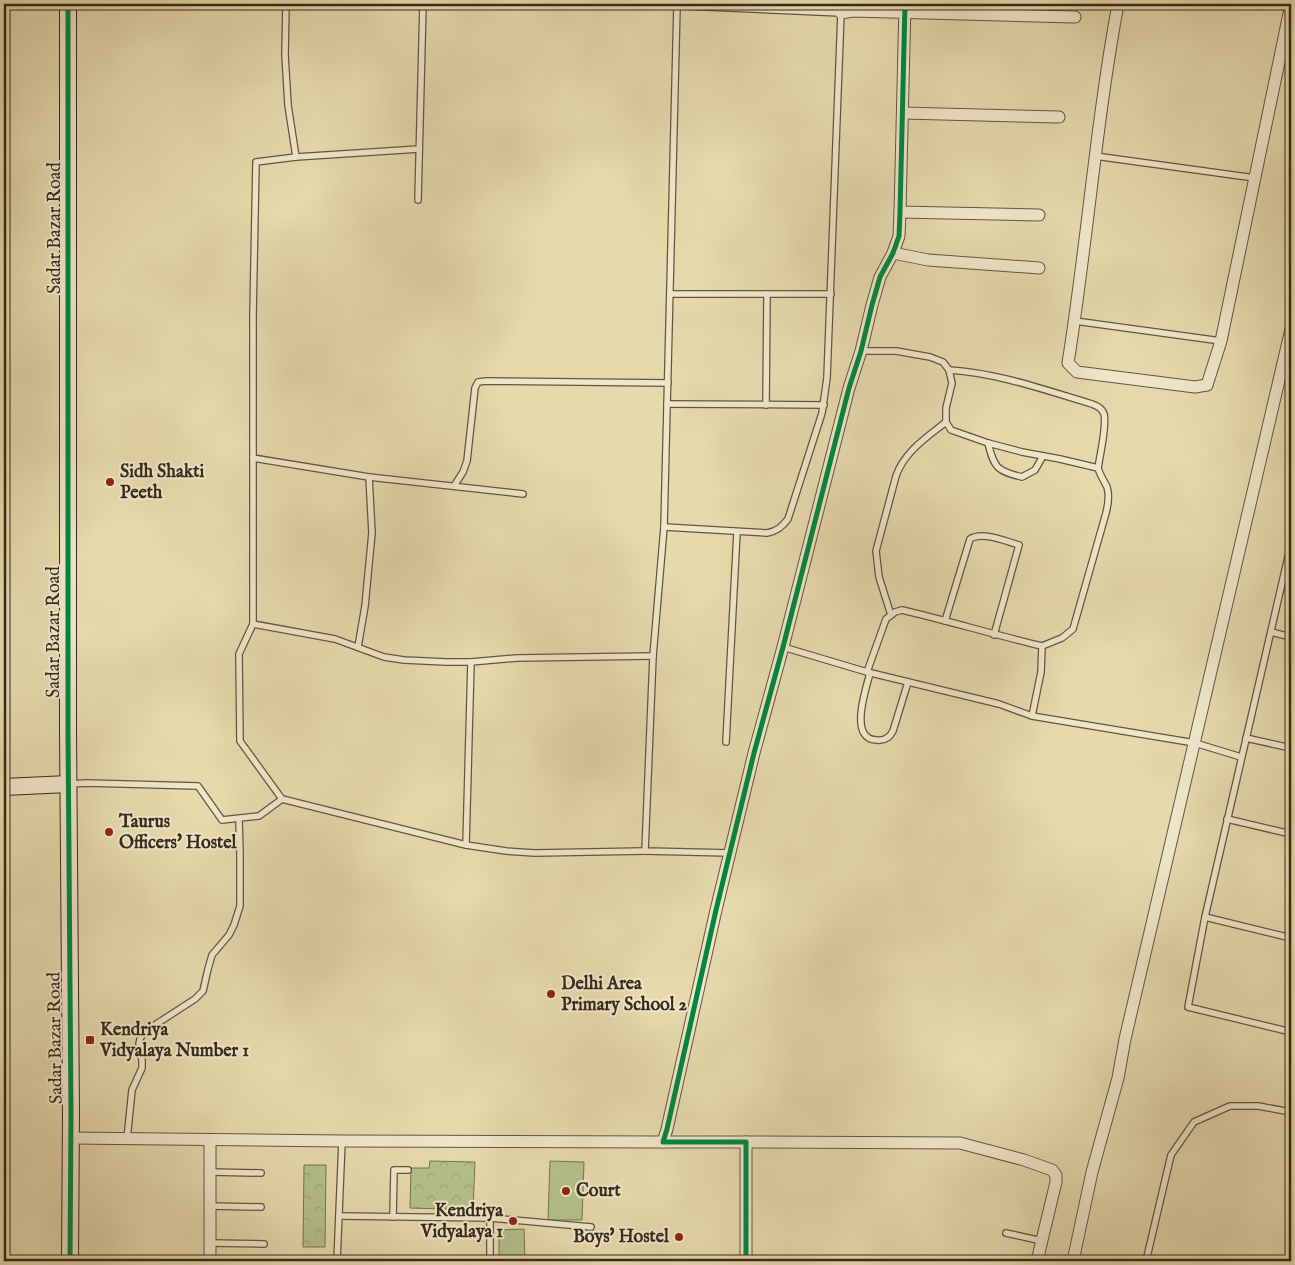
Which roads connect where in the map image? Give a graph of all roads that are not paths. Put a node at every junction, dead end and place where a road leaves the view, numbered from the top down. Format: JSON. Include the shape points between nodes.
{"nodes":[{"id":1,"x":68,"y":4,"type":"edge"},
{"id":2,"x":286,"y":4,"type":"edge"},
{"id":3,"x":423,"y":4,"type":"edge"},
{"id":4,"x":638,"y":4,"type":"edge"},
{"id":5,"x":1118,"y":4,"type":"edge"},
{"id":6,"x":1291,"y":4,"type":"edge"},
{"id":7,"x":677,"y":6,"type":"junction"},
{"id":8,"x":904,"y":8,"type":"edge"},
{"id":9,"x":841,"y":13,"type":"junction"},
{"id":10,"x":1074,"y":17,"type":"dead end"},
{"id":11,"x":903,"y":113,"type":"junction"},
{"id":12,"x":1059,"y":117,"type":"dead end"},
{"id":13,"x":419,"y":149,"type":"junction"},
{"id":14,"x":1095,"y":156,"type":"junction"},
{"id":15,"x":296,"y":157,"type":"junction"},
{"id":16,"x":1255,"y":178,"type":"junction"},
{"id":17,"x":418,"y":200,"type":"dead end"},
{"id":18,"x":900,"y":212,"type":"junction"},
{"id":19,"x":1040,"y":215,"type":"dead end"},
{"id":20,"x":892,"y":253,"type":"junction"},
{"id":21,"x":1038,"y":268,"type":"dead end"},
{"id":22,"x":670,"y":294,"type":"junction"},
{"id":23,"x":767,"y":294,"type":"junction"},
{"id":24,"x":831,"y":294,"type":"junction"},
{"id":25,"x":1075,"y":321,"type":"junction"},
{"id":26,"x":1291,"y":329,"type":"edge"},
{"id":27,"x":1221,"y":341,"type":"junction"},
{"id":28,"x":861,"y":351,"type":"junction"},
{"id":29,"x":949,"y":370,"type":"junction"},
{"id":30,"x":668,"y":383,"type":"junction"},
{"id":31,"x":667,"y":404,"type":"junction"},
{"id":32,"x":766,"y":404,"type":"junction"},
{"id":33,"x":824,"y":405,"type":"junction"},
{"id":34,"x":946,"y":422,"type":"junction"},
{"id":35,"x":988,"y":444,"type":"junction"},
{"id":36,"x":1043,"y":456,"type":"junction"},
{"id":37,"x":253,"y":458,"type":"junction"},
{"id":38,"x":1098,"y":468,"type":"junction"},
{"id":39,"x":370,"y":477,"type":"junction"},
{"id":40,"x":454,"y":486,"type":"junction"},
{"id":41,"x":523,"y":494,"type":"dead end"},
{"id":42,"x":664,"y":527,"type":"junction"},
{"id":43,"x":737,"y":532,"type":"junction"},
{"id":44,"x":1291,"y":544,"type":"edge"},
{"id":45,"x":891,"y":615,"type":"junction"},
{"id":46,"x":945,"y":621,"type":"junction"},
{"id":47,"x":253,"y":624,"type":"junction"},
{"id":48,"x":1271,"y":632,"type":"junction"},
{"id":49,"x":994,"y":635,"type":"junction"},
{"id":50,"x":1291,"y":637,"type":"edge"},
{"id":51,"x":1042,"y":646,"type":"junction"},
{"id":52,"x":358,"y":647,"type":"junction"},
{"id":53,"x":783,"y":647,"type":"junction"},
{"id":54,"x":654,"y":656,"type":"junction"},
{"id":55,"x":471,"y":662,"type":"junction"},
{"id":56,"x":868,"y":672,"type":"junction"},
{"id":57,"x":908,"y":682,"type":"junction"},
{"id":58,"x":1032,"y":716,"type":"junction"},
{"id":59,"x":1246,"y":738,"type":"junction"},
{"id":60,"x":726,"y":742,"type":"dead end"},
{"id":61,"x":1195,"y":743,"type":"junction"},
{"id":62,"x":1291,"y":748,"type":"edge"},
{"id":63,"x":1242,"y":757,"type":"junction"},
{"id":64,"x":68,"y":784,"type":"junction"},
{"id":65,"x":4,"y":787,"type":"edge"},
{"id":66,"x":282,"y":798,"type":"junction"},
{"id":67,"x":239,"y":819,"type":"junction"},
{"id":68,"x":1227,"y":819,"type":"junction"},
{"id":69,"x":1291,"y":834,"type":"edge"},
{"id":70,"x":466,"y":845,"type":"junction"},
{"id":71,"x":645,"y":851,"type":"junction"},
{"id":72,"x":731,"y":853,"type":"junction"},
{"id":73,"x":1204,"y":917,"type":"junction"},
{"id":74,"x":1291,"y":938,"type":"edge"},
{"id":75,"x":1291,"y":1032,"type":"edge"},
{"id":76,"x":1291,"y":1112,"type":"edge"},
{"id":77,"x":71,"y":1138,"type":"junction"},
{"id":78,"x":127,"y":1139,"type":"junction"},
{"id":79,"x":210,"y":1140,"type":"junction"},
{"id":80,"x":342,"y":1141,"type":"junction"},
{"id":81,"x":663,"y":1142,"type":"junction"},
{"id":82,"x":746,"y":1142,"type":"junction"},
{"id":83,"x":408,"y":1170,"type":"dead end"},
{"id":84,"x":210,"y":1172,"type":"junction"},
{"id":85,"x":261,"y":1173,"type":"dead end"},
{"id":86,"x":210,"y":1206,"type":"junction"},
{"id":87,"x":261,"y":1207,"type":"dead end"},
{"id":88,"x":339,"y":1216,"type":"junction"},
{"id":89,"x":393,"y":1217,"type":"junction"},
{"id":90,"x":490,"y":1218,"type":"junction"},
{"id":91,"x":591,"y":1226,"type":"dead end"},
{"id":92,"x":1006,"y":1233,"type":"dead end"},
{"id":93,"x":1042,"y":1241,"type":"junction"},
{"id":94,"x":210,"y":1243,"type":"junction"},
{"id":95,"x":264,"y":1244,"type":"dead end"},
{"id":96,"x":70,"y":1261,"type":"edge"},
{"id":97,"x":210,"y":1261,"type":"edge"},
{"id":98,"x":338,"y":1261,"type":"edge"},
{"id":99,"x":490,"y":1261,"type":"edge"},
{"id":100,"x":746,"y":1261,"type":"edge"},
{"id":101,"x":1037,"y":1261,"type":"edge"},
{"id":102,"x":1073,"y":1261,"type":"edge"},
{"id":103,"x":1146,"y":1261,"type":"edge"}],
"edges":[{"from":1,"to":64,"type":"street","name":"Sadar Bazar Road"},
{"from":2,"to":15,"type":"lane","via":[[288,106]]},
{"from":3,"to":13,"type":"lane"},
{"from":4,"to":7,"type":"lane"},
{"from":5,"to":14,"type":"street"},
{"from":6,"to":16,"type":"street"},
{"from":7,"to":9,"type":"lane"},
{"from":7,"to":22,"type":"lane"},
{"from":8,"to":9,"type":"street"},
{"from":8,"to":10,"type":"street"},
{"from":8,"to":11,"type":"street"},
{"from":9,"to":24,"type":"lane"},
{"from":11,"to":12,"type":"street"},
{"from":11,"to":18,"type":"street"},
{"from":13,"to":15,"type":"lane"},
{"from":13,"to":17,"type":"lane"},
{"from":14,"to":16,"type":"lane"},
{"from":14,"to":25,"type":"street"},
{"from":15,"to":37,"type":"lane","via":[[256,162]]},
{"from":16,"to":27,"type":"street"},
{"from":18,"to":19,"type":"street"},
{"from":18,"to":20,"type":"street","via":[[899,236]]},
{"from":20,"to":21,"type":"street","via":[[928,260]]},
{"from":20,"to":28,"type":"street","via":[[880,277]]},
{"from":22,"to":23,"type":"lane"},
{"from":22,"to":30,"type":"lane"},
{"from":23,"to":24,"type":"lane"},
{"from":23,"to":32,"type":"lane"},
{"from":24,"to":33,"type":"lane"},
{"from":25,"to":27,"type":"lane"},
{"from":25,"to":27,"type":"street","via":[[1068,363],[1077,372],[1195,387],[1208,385]]},
{"from":26,"to":61,"type":"street"},
{"from":28,"to":29,"type":"lane","via":[[896,351],[930,358],[943,362]]},
{"from":28,"to":53,"type":"street"},
{"from":29,"to":34,"type":"lane","via":[[952,383]]},
{"from":29,"to":38,"type":"lane","via":[[971,371],[1099,407],[1105,422]]},
{"from":30,"to":31,"type":"lane"},
{"from":30,"to":40,"type":"lane","via":[[478,382],[474,388],[467,461]]},
{"from":31,"to":32,"type":"lane"},
{"from":31,"to":42,"type":"lane"},
{"from":32,"to":33,"type":"lane"},
{"from":33,"to":43,"type":"lane","via":[[788,519],[775,531]]},
{"from":34,"to":35,"type":"lane","via":[[951,430]]},
{"from":34,"to":45,"type":"lane","via":[[918,444],[899,467],[896,476],[876,551],[879,577]]},
{"from":35,"to":36,"type":"lane"},
{"from":35,"to":36,"type":"lane","via":[[995,466],[1022,477],[1035,470]]},
{"from":36,"to":38,"type":"lane"},
{"from":37,"to":39,"type":"lane"},
{"from":37,"to":47,"type":"lane"},
{"from":38,"to":51,"type":"lane","via":[[1107,487],[1108,503],[1073,630]]},
{"from":39,"to":40,"type":"lane"},
{"from":39,"to":52,"type":"lane","via":[[372,533]]},
{"from":40,"to":41,"type":"lane"},
{"from":42,"to":43,"type":"lane"},
{"from":42,"to":54,"type":"lane"},
{"from":43,"to":60,"type":"lane"},
{"from":44,"to":48,"type":"lane"},
{"from":45,"to":46,"type":"lane","via":[[902,610]]},
{"from":45,"to":56,"type":"lane","via":[[886,619]]},
{"from":46,"to":49,"type":"lane"},
{"from":46,"to":49,"type":"lane","via":[[970,539],[975,535],[986,536],[1019,545]]},
{"from":47,"to":52,"type":"lane","via":[[336,639]]},
{"from":47,"to":66,"type":"lane","via":[[238,654],[240,741]]},
{"from":48,"to":50,"type":"lane"},
{"from":48,"to":59,"type":"lane"},
{"from":49,"to":51,"type":"lane"},
{"from":51,"to":58,"type":"lane","via":[[1041,672]]},
{"from":52,"to":55,"type":"lane","via":[[398,659]]},
{"from":53,"to":56,"type":"lane"},
{"from":53,"to":72,"type":"street"},
{"from":54,"to":55,"type":"lane"},
{"from":54,"to":71,"type":"lane"},
{"from":55,"to":70,"type":"lane"},
{"from":56,"to":57,"type":"lane"},
{"from":56,"to":57,"type":"lane","via":[[860,719],[863,733],[872,740],[890,736]]},
{"from":57,"to":58,"type":"lane","via":[[999,704]]},
{"from":58,"to":61,"type":"lane"},
{"from":59,"to":62,"type":"lane"},
{"from":59,"to":63,"type":"lane"},
{"from":61,"to":63,"type":"lane"},
{"from":61,"to":102,"type":"street"},
{"from":63,"to":68,"type":"lane"},
{"from":64,"to":65,"type":"street"},
{"from":64,"to":67,"type":"lane","via":[[198,786],[222,820]]},
{"from":64,"to":77,"type":"street","name":"Sadar Bazar Road"},
{"from":66,"to":67,"type":"lane","via":[[258,816]]},
{"from":66,"to":70,"type":"lane"},
{"from":67,"to":78,"type":"lane","via":[[238,917],[210,959],[203,991],[140,1038],[142,1068],[132,1090]]},
{"from":68,"to":69,"type":"lane"},
{"from":68,"to":73,"type":"lane"},
{"from":70,"to":71,"type":"lane","via":[[535,853]]},
{"from":71,"to":72,"type":"lane"},
{"from":72,"to":81,"type":"street"},
{"from":73,"to":74,"type":"lane"},
{"from":73,"to":75,"type":"lane","via":[[1188,1007]]},
{"from":76,"to":103,"type":"lane","via":[[1258,1106],[1230,1106],[1194,1122],[1171,1155]]},
{"from":77,"to":78,"type":"street"},
{"from":77,"to":96,"type":"street","name":"Sadar Bazar Road"},
{"from":78,"to":79,"type":"street"},
{"from":79,"to":80,"type":"street"},
{"from":79,"to":84,"type":"street"},
{"from":80,"to":81,"type":"street"},
{"from":80,"to":88,"type":"lane"},
{"from":81,"to":82,"type":"street"},
{"from":82,"to":93,"type":"street","via":[[960,1143],[1031,1162],[1052,1170],[1056,1175]]},
{"from":82,"to":100,"type":"street"},
{"from":83,"to":89,"type":"lane","via":[[394,1170]]},
{"from":84,"to":85,"type":"lane"},
{"from":84,"to":86,"type":"street"},
{"from":86,"to":87,"type":"lane"},
{"from":86,"to":94,"type":"street"},
{"from":88,"to":89,"type":"lane"},
{"from":88,"to":98,"type":"lane"},
{"from":89,"to":90,"type":"lane"},
{"from":90,"to":91,"type":"lane"},
{"from":90,"to":99,"type":"lane"},
{"from":92,"to":93,"type":"lane"},
{"from":93,"to":101,"type":"street"},
{"from":94,"to":95,"type":"lane"},
{"from":94,"to":97,"type":"street"}]}
